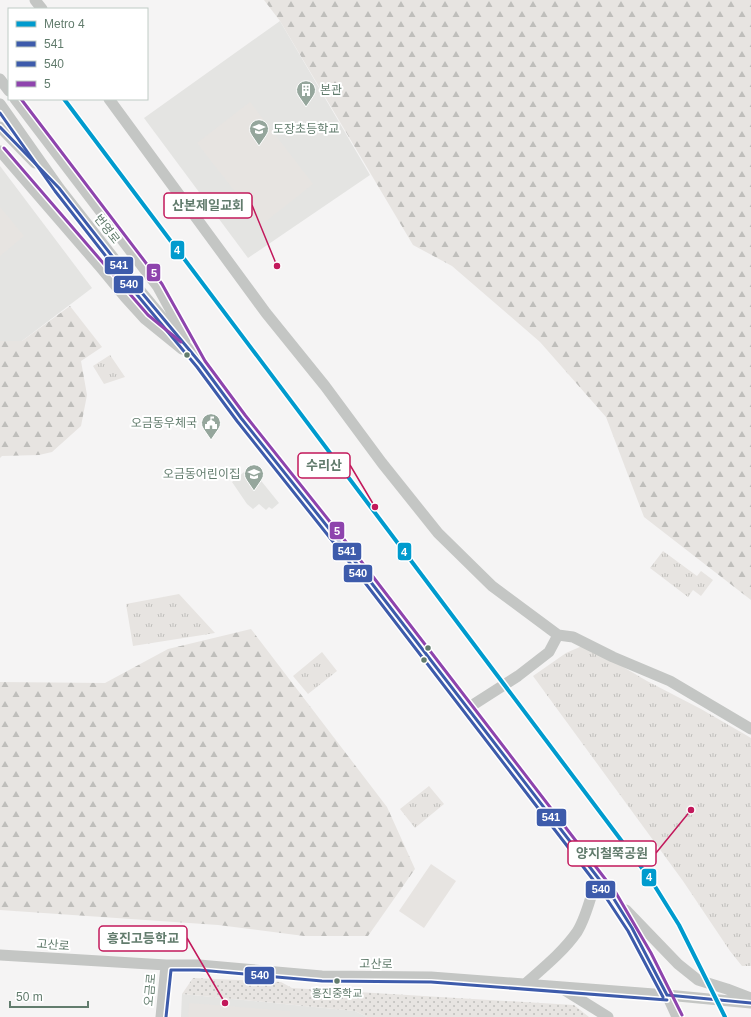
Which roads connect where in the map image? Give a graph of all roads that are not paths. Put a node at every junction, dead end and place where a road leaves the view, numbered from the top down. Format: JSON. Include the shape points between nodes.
{"nodes":[{"id":1,"x":35,"y":0,"type":"edge"},
{"id":2,"x":41,"y":8,"type":"edge"},
{"id":3,"x":0,"y":79,"type":"edge"},
{"id":4,"x":8,"y":90,"type":"edge"},
{"id":5,"x":16,"y":100,"type":"edge"},
{"id":6,"x":109,"y":100,"type":"edge"},
{"id":7,"x":0,"y":104,"type":"edge"},
{"id":8,"x":0,"y":127,"type":"edge"},
{"id":9,"x":0,"y":151,"type":"edge"},
{"id":10,"x":58,"y":188,"type":"junction"},
{"id":11,"x":201,"y":364,"type":"junction"},
{"id":12,"x":558,"y":635,"type":"junction"},
{"id":13,"x":468,"y":708,"type":"junction"},
{"id":14,"x":751,"y":729,"type":"edge"},
{"id":15,"x":597,"y":877,"type":"junction"},
{"id":16,"x":612,"y":896,"type":"junction"},
{"id":17,"x":0,"y":955,"type":"edge"},
{"id":18,"x":166,"y":965,"type":"junction"},
{"id":19,"x":525,"y":984,"type":"junction"},
{"id":20,"x":561,"y":988,"type":"junction"},
{"id":21,"x":667,"y":995,"type":"junction"},
{"id":22,"x":751,"y":998,"type":"edge"},
{"id":23,"x":751,"y":1003,"type":"edge"},
{"id":24,"x":161,"y":1017,"type":"edge"},
{"id":25,"x":608,"y":1017,"type":"edge"},
{"id":26,"x":677,"y":1017,"type":"edge"}],
"edges":[{"from":1,"to":2,"type":"street"},
{"from":3,"to":4,"type":"street"},
{"from":5,"to":11,"type":"street","via":[[158,287]]},
{"from":6,"to":12,"type":"street","via":[[266,313],[326,386],[438,533],[492,586]]},
{"from":7,"to":10,"type":"street","name":"번영로"},
{"from":8,"to":10,"type":"street","name":"번영로"},
{"from":9,"to":11,"type":"street","via":[[145,319]]},
{"from":10,"to":11,"type":"street","name":"번영로"},
{"from":11,"to":13,"type":"street","name":"번영로"},
{"from":12,"to":13,"type":"street","via":[[549,652],[518,676]]},
{"from":12,"to":14,"type":"street","via":[[573,637],[670,681]]},
{"from":13,"to":15,"type":"street","name":"번영로"},
{"from":15,"to":16,"type":"street","name":"번영로"},
{"from":15,"to":19,"type":"street","via":[[577,932],[561,952]]},
{"from":16,"to":21,"type":"street","name":"번영로"},
{"from":16,"to":22,"type":"street","via":[[678,964],[698,980]]},
{"from":17,"to":18,"type":"street","name":"고산로"},
{"from":18,"to":19,"type":"street","name":"고산로","via":[[199,965],[322,976],[431,977]]},
{"from":18,"to":24,"type":"street","name":"오금로"},
{"from":19,"to":20,"type":"street","name":"고산로"},
{"from":20,"to":21,"type":"street","name":"고산로"},
{"from":20,"to":25,"type":"street"},
{"from":21,"to":23,"type":"street","name":"고산로"},
{"from":21,"to":26,"type":"street","name":"번영로"}]}
